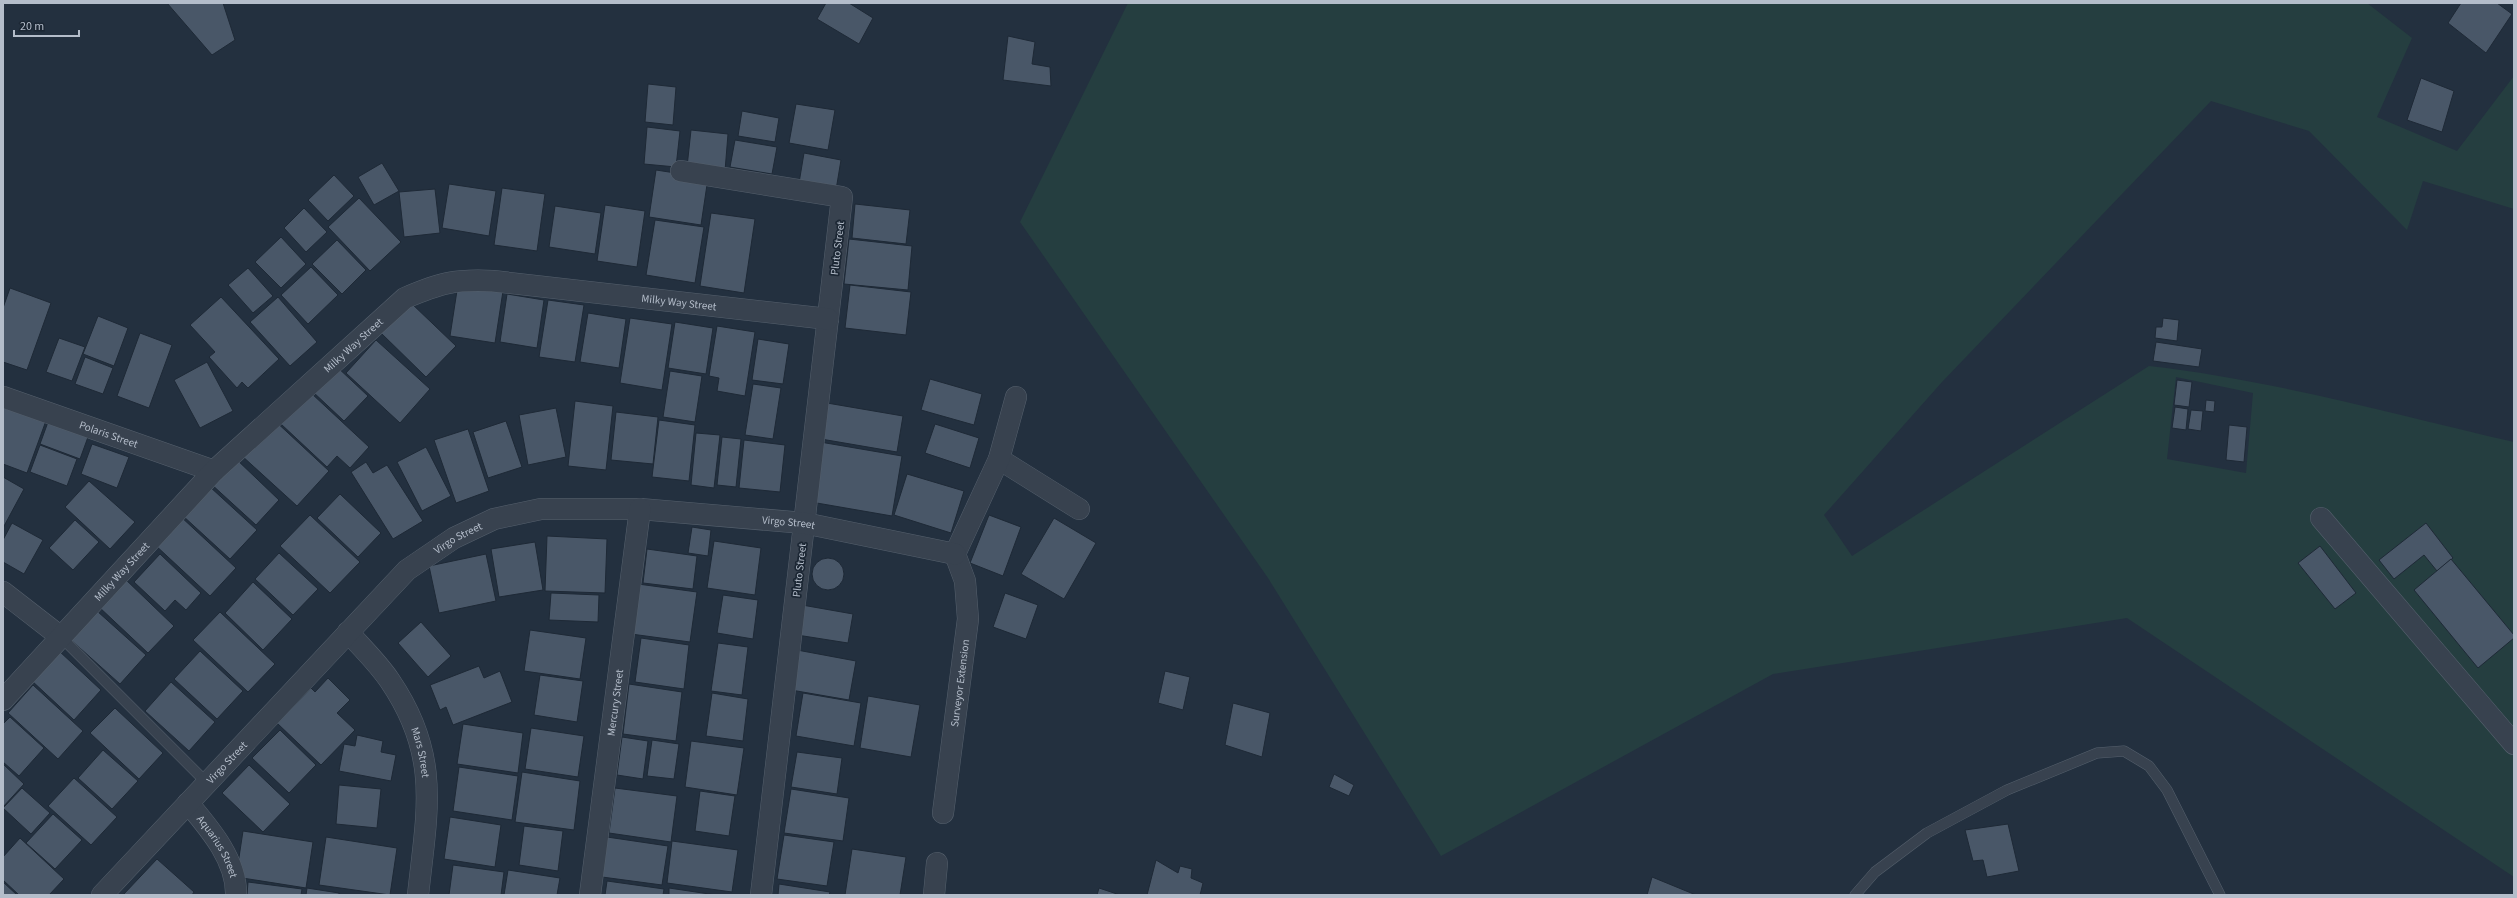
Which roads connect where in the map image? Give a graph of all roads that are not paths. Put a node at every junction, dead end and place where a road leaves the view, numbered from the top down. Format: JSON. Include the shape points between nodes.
{"nodes":[{"id":1,"x":681,"y":171,"type":"dead end"},
{"id":2,"x":828,"y":319,"type":"junction"},
{"id":3,"x":3,"y":397,"type":"edge"},
{"id":4,"x":1016,"y":397,"type":"dead end"},
{"id":5,"x":999,"y":459,"type":"junction"},
{"id":6,"x":214,"y":471,"type":"junction"},
{"id":7,"x":640,"y":509,"type":"junction"},
{"id":8,"x":1079,"y":509,"type":"dead end"},
{"id":9,"x":2321,"y":518,"type":"dead end"},
{"id":10,"x":804,"y":523,"type":"junction"},
{"id":11,"x":955,"y":554,"type":"junction"},
{"id":12,"x":3,"y":592,"type":"edge"},
{"id":13,"x":348,"y":632,"type":"junction"},
{"id":14,"x":61,"y":637,"type":"junction"},
{"id":15,"x":3,"y":700,"type":"edge"},
{"id":16,"x":2514,"y":744,"type":"edge"},
{"id":17,"x":206,"y":782,"type":"junction"},
{"id":18,"x":188,"y":803,"type":"junction"},
{"id":19,"x":943,"y":813,"type":"dead end"},
{"id":20,"x":937,"y":863,"type":"dead end"},
{"id":21,"x":102,"y":895,"type":"edge"},
{"id":22,"x":236,"y":895,"type":"edge"},
{"id":23,"x":418,"y":895,"type":"edge"},
{"id":24,"x":590,"y":895,"type":"edge"},
{"id":25,"x":761,"y":895,"type":"edge"},
{"id":26,"x":934,"y":895,"type":"edge"},
{"id":27,"x":1855,"y":895,"type":"edge"},
{"id":28,"x":2220,"y":895,"type":"edge"}],
"edges":[{"from":1,"to":2,"type":"street","name":"Pluto Street","via":[[842,197]]},
{"from":2,"to":6,"type":"street","name":"Milky Way Street","via":[[493,281],[460,280],[436,285],[405,298]]},
{"from":2,"to":10,"type":"street","name":"Pluto Street"},
{"from":3,"to":6,"type":"street","name":"Polaris Street"},
{"from":4,"to":5,"type":"street"},
{"from":5,"to":8,"type":"street"},
{"from":5,"to":11,"type":"street"},
{"from":6,"to":14,"type":"street","name":"Milky Way Street"},
{"from":7,"to":10,"type":"street","name":"Virgo Street"},
{"from":7,"to":13,"type":"street","name":"Virgo Street","via":[[541,510],[494,519],[454,538],[421,559],[407,570]]},
{"from":7,"to":24,"type":"street","name":"Mercury Street"},
{"from":9,"to":16,"type":"street"},
{"from":10,"to":11,"type":"street","name":"Virgo Street"},
{"from":10,"to":25,"type":"street","name":"Pluto Street"},
{"from":11,"to":19,"type":"street","name":"Surveyor Extension","via":[[965,581],[968,619]]},
{"from":12,"to":14,"type":"street"},
{"from":13,"to":17,"type":"street","name":"Virgo Street"},
{"from":13,"to":23,"type":"street","name":"Mars Street","via":[[389,680],[412,719],[423,751],[428,781]]},
{"from":14,"to":15,"type":"street","name":"Milky Way Street"},
{"from":14,"to":17,"type":"lane"},
{"from":17,"to":18,"type":"street","name":"Virgo Street"},
{"from":18,"to":21,"type":"street","name":"Virgo Street"},
{"from":18,"to":22,"type":"street","name":"Aquarius Street","via":[[216,835],[226,856]]},
{"from":20,"to":26,"type":"street"},
{"from":27,"to":28,"type":"lane","via":[[1875,872],[1927,833],[2007,790],[2097,753],[2124,750],[2149,766],[2167,790]]}]}
